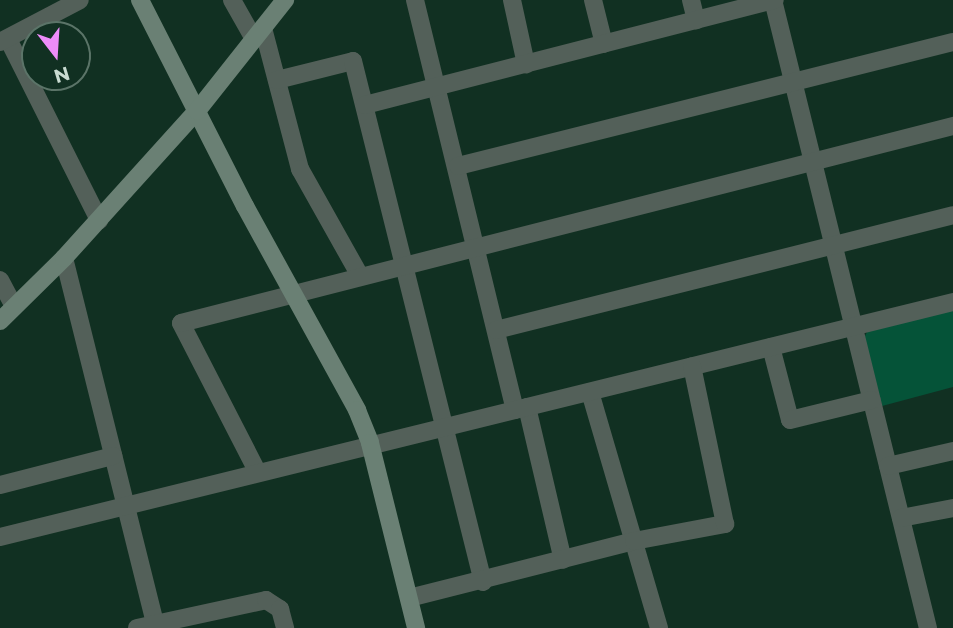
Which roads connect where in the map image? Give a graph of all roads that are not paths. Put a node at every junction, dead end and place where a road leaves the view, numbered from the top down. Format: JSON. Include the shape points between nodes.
{"nodes":[{"id":1,"x":80,"y":0,"type":"edge"},
{"id":2,"x":139,"y":0,"type":"edge"},
{"id":3,"x":232,"y":0,"type":"edge"},
{"id":4,"x":285,"y":0,"type":"edge"},
{"id":5,"x":415,"y":0,"type":"edge"},
{"id":6,"x":512,"y":0,"type":"edge"},
{"id":7,"x":593,"y":0,"type":"edge"},
{"id":8,"x":691,"y":0,"type":"edge"},
{"id":9,"x":774,"y":0,"type":"edge"},
{"id":10,"x":696,"y":20,"type":"junction"},
{"id":11,"x":258,"y":34,"type":"junction"},
{"id":12,"x":4,"y":41,"type":"edge"},
{"id":13,"x":953,"y":42,"type":"edge"},
{"id":14,"x":604,"y":44,"type":"junction"},
{"id":15,"x":526,"y":64,"type":"junction"},
{"id":16,"x":277,"y":80,"type":"junction"},
{"id":17,"x":794,"y":85,"type":"junction"},
{"id":18,"x":438,"y":87,"type":"junction"},
{"id":19,"x":365,"y":105,"type":"junction"},
{"id":20,"x":197,"y":111,"type":"junction"},
{"id":21,"x":953,"y":126,"type":"edge"},
{"id":22,"x":813,"y":161,"type":"junction"},
{"id":23,"x":458,"y":166,"type":"junction"},
{"id":24,"x":953,"y":215,"type":"edge"},
{"id":25,"x":99,"y":220,"type":"junction"},
{"id":26,"x":477,"y":245,"type":"junction"},
{"id":27,"x":834,"y":246,"type":"junction"},
{"id":28,"x":64,"y":258,"type":"junction"},
{"id":29,"x":404,"y":263,"type":"junction"},
{"id":30,"x":359,"y":274,"type":"junction"},
{"id":31,"x":0,"y":280,"type":"edge"},
{"id":32,"x":290,"y":291,"type":"junction"},
{"id":33,"x":953,"y":302,"type":"edge"},
{"id":34,"x":14,"y":306,"type":"junction"},
{"id":35,"x":0,"y":321,"type":"edge"},
{"id":36,"x":854,"y":327,"type":"junction"},
{"id":37,"x":496,"y":330,"type":"junction"},
{"id":38,"x":771,"y":347,"type":"junction"},
{"id":39,"x":692,"y":366,"type":"junction"},
{"id":40,"x":590,"y":392,"type":"junction"},
{"id":41,"x":872,"y":400,"type":"junction"},
{"id":42,"x":521,"y":409,"type":"junction"},
{"id":43,"x":445,"y":428,"type":"junction"},
{"id":44,"x":370,"y":443,"type":"junction"},
{"id":45,"x":953,"y":451,"type":"edge"},
{"id":46,"x":113,"y":456,"type":"junction"},
{"id":47,"x":888,"y":466,"type":"junction"},
{"id":48,"x":257,"y":471,"type":"junction"},
{"id":49,"x":0,"y":485,"type":"edge"},
{"id":50,"x":126,"y":506,"type":"junction"},
{"id":51,"x":953,"y":508,"type":"edge"},
{"id":52,"x":901,"y":518,"type":"junction"},
{"id":53,"x":0,"y":534,"type":"edge"},
{"id":54,"x":634,"y":541,"type":"junction"},
{"id":55,"x":563,"y":560,"type":"junction"},
{"id":56,"x":483,"y":582,"type":"junction"},
{"id":57,"x":409,"y":598,"type":"junction"},
{"id":58,"x":156,"y":626,"type":"edge"},
{"id":59,"x":656,"y":627,"type":"edge"},
{"id":60,"x":137,"y":628,"type":"edge"},
{"id":61,"x":285,"y":628,"type":"edge"},
{"id":62,"x":416,"y":628,"type":"edge"},
{"id":63,"x":928,"y":628,"type":"edge"}],
"edges":[{"from":1,"to":12,"type":"street"},
{"from":2,"to":20,"type":"street"},
{"from":3,"to":11,"type":"street"},
{"from":4,"to":11,"type":"street"},
{"from":5,"to":18,"type":"street"},
{"from":6,"to":15,"type":"street"},
{"from":7,"to":14,"type":"street"},
{"from":8,"to":10,"type":"street"},
{"from":9,"to":10,"type":"street"},
{"from":9,"to":17,"type":"street"},
{"from":10,"to":14,"type":"street"},
{"from":11,"to":16,"type":"street"},
{"from":11,"to":20,"type":"street"},
{"from":12,"to":25,"type":"street"},
{"from":13,"to":17,"type":"street"},
{"from":14,"to":15,"type":"street"},
{"from":15,"to":18,"type":"street"},
{"from":16,"to":19,"type":"street","via":[[353,61]]},
{"from":16,"to":30,"type":"street","via":[[300,169]]},
{"from":17,"to":22,"type":"street"},
{"from":17,"to":23,"type":"street"},
{"from":18,"to":19,"type":"street"},
{"from":18,"to":23,"type":"street"},
{"from":19,"to":29,"type":"street"},
{"from":20,"to":25,"type":"street"},
{"from":20,"to":32,"type":"street"},
{"from":21,"to":22,"type":"street"},
{"from":22,"to":26,"type":"street"},
{"from":22,"to":27,"type":"street"},
{"from":23,"to":26,"type":"street"},
{"from":24,"to":27,"type":"street"},
{"from":25,"to":28,"type":"street"},
{"from":26,"to":29,"type":"street"},
{"from":26,"to":37,"type":"street"},
{"from":27,"to":36,"type":"street"},
{"from":27,"to":37,"type":"street"},
{"from":28,"to":34,"type":"street"},
{"from":28,"to":46,"type":"street"},
{"from":29,"to":30,"type":"street"},
{"from":29,"to":43,"type":"street"},
{"from":30,"to":32,"type":"street"},
{"from":31,"to":34,"type":"street"},
{"from":32,"to":44,"type":"street"},
{"from":32,"to":48,"type":"street","via":[[181,323]]},
{"from":33,"to":36,"type":"street"},
{"from":34,"to":35,"type":"street"},
{"from":36,"to":38,"type":"street"},
{"from":36,"to":41,"type":"street"},
{"from":37,"to":42,"type":"street"},
{"from":38,"to":39,"type":"street"},
{"from":38,"to":41,"type":"street","via":[[790,420]]},
{"from":39,"to":40,"type":"street"},
{"from":39,"to":54,"type":"street","via":[[725,524]]},
{"from":40,"to":42,"type":"street"},
{"from":40,"to":54,"type":"street"},
{"from":41,"to":47,"type":"street"},
{"from":42,"to":43,"type":"street"},
{"from":42,"to":55,"type":"street"},
{"from":43,"to":44,"type":"street"},
{"from":43,"to":56,"type":"street"},
{"from":44,"to":48,"type":"street"},
{"from":44,"to":57,"type":"street"},
{"from":45,"to":47,"type":"street"},
{"from":46,"to":49,"type":"street"},
{"from":46,"to":50,"type":"street"},
{"from":47,"to":52,"type":"street"},
{"from":48,"to":50,"type":"street"},
{"from":50,"to":53,"type":"street"},
{"from":50,"to":58,"type":"street"},
{"from":51,"to":52,"type":"street"},
{"from":52,"to":63,"type":"street"},
{"from":54,"to":55,"type":"street"},
{"from":54,"to":59,"type":"street"},
{"from":55,"to":56,"type":"street"},
{"from":56,"to":57,"type":"street"},
{"from":57,"to":62,"type":"street"},
{"from":58,"to":60,"type":"street"},
{"from":58,"to":61,"type":"street","via":[[266,600],[280,609]]}]}
